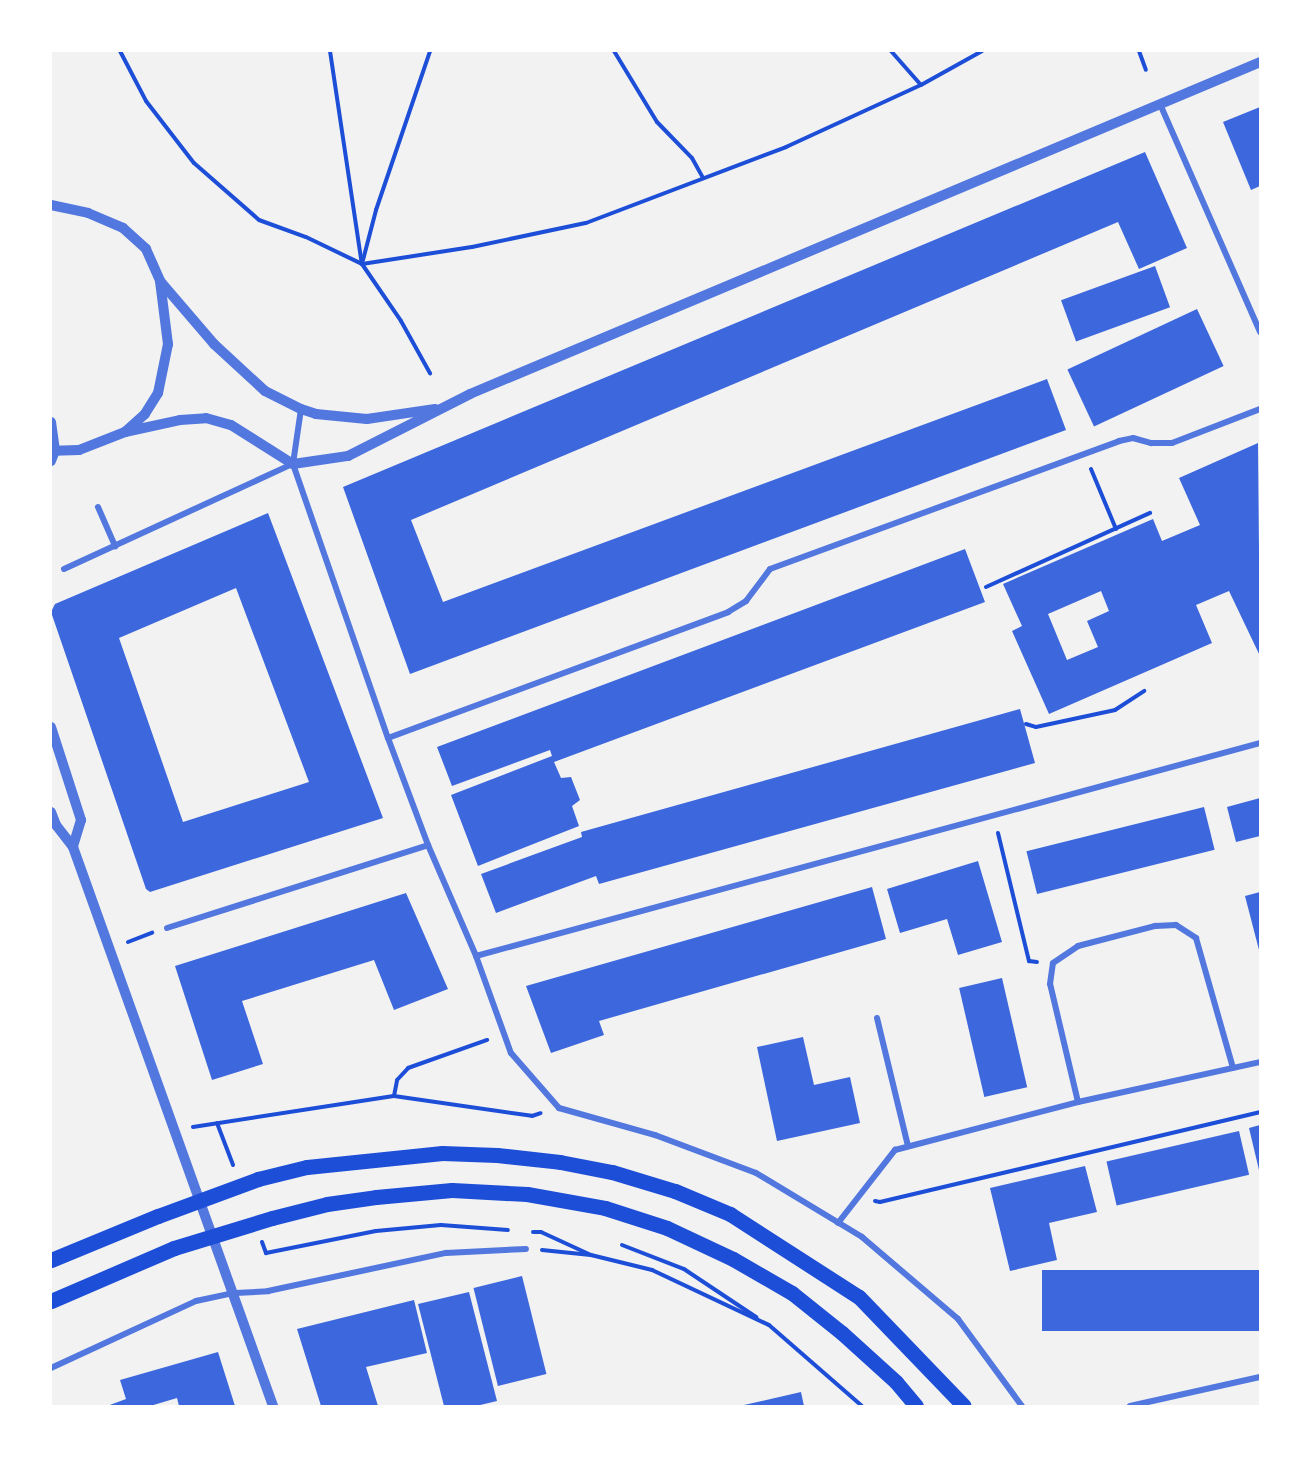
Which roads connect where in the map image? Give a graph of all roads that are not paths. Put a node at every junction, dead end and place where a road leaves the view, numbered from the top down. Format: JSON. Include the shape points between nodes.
{"nodes":[{"id":1,"x":1260,"y":62,"type":"edge"},
{"id":2,"x":1160,"y":104,"type":"junction"},
{"id":3,"x":51,"y":205,"type":"edge"},
{"id":4,"x":160,"y":281,"type":"junction"},
{"id":5,"x":1260,"y":332,"type":"edge"},
{"id":6,"x":441,"y":408,"type":"junction"},
{"id":7,"x":301,"y":409,"type":"junction"},
{"id":8,"x":1260,"y":409,"type":"edge"},
{"id":9,"x":51,"y":422,"type":"edge"},
{"id":10,"x":125,"y":432,"type":"junction"},
{"id":11,"x":52,"y":453,"type":"edge"},
{"id":12,"x":293,"y":464,"type":"junction"},
{"id":13,"x":98,"y":507,"type":"dead end"},
{"id":14,"x":116,"y":546,"type":"junction"},
{"id":15,"x":64,"y":570,"type":"dead end"},
{"id":16,"x":51,"y":727,"type":"edge"},
{"id":17,"x":388,"y":738,"type":"junction"},
{"id":18,"x":1260,"y":743,"type":"edge"},
{"id":19,"x":51,"y":812,"type":"edge"},
{"id":20,"x":428,"y":845,"type":"junction"},
{"id":21,"x":73,"y":847,"type":"junction"},
{"id":22,"x":167,"y":928,"type":"road end"},
{"id":23,"x":476,"y":956,"type":"junction"},
{"id":24,"x":877,"y":1018,"type":"dead end"},
{"id":25,"x":1260,"y":1062,"type":"edge"},
{"id":26,"x":1233,"y":1068,"type":"junction"},
{"id":27,"x":1078,"y":1102,"type":"junction"},
{"id":28,"x":908,"y":1146,"type":"junction"},
{"id":29,"x":838,"y":1223,"type":"junction"},
{"id":30,"x":526,"y":1249,"type":"road end"},
{"id":31,"x":51,"y":1260,"type":"edge"},
{"id":32,"x":235,"y":1293,"type":"junction"},
{"id":33,"x":51,"y":1301,"type":"edge"},
{"id":34,"x":51,"y":1368,"type":"edge"},
{"id":35,"x":1260,"y":1377,"type":"edge"},
{"id":36,"x":273,"y":1406,"type":"edge"},
{"id":37,"x":916,"y":1406,"type":"edge"},
{"id":38,"x":964,"y":1406,"type":"edge"},
{"id":39,"x":1022,"y":1406,"type":"edge"},
{"id":40,"x":1130,"y":1406,"type":"edge"}],
"edges":[{"from":1,"to":2,"type":"street"},
{"from":2,"to":5,"type":"street"},
{"from":2,"to":6,"type":"street"},
{"from":3,"to":4,"type":"street","via":[[88,213],[123,228],[146,249]]},
{"from":4,"to":7,"type":"street","via":[[214,344],[265,391]]},
{"from":4,"to":10,"type":"street","via":[[168,344],[158,393],[145,414]]},
{"from":6,"to":7,"type":"street","via":[[367,419]]},
{"from":6,"to":12,"type":"street","via":[[348,456]]},
{"from":7,"to":12,"type":"street"},
{"from":8,"to":17,"type":"street","via":[[1172,443],[1133,438],[1084,453],[770,569],[746,601],[728,612]]},
{"from":9,"to":11,"type":"street"},
{"from":10,"to":11,"type":"street","via":[[79,450]]},
{"from":10,"to":12,"type":"street","via":[[206,418],[231,425]]},
{"from":12,"to":14,"type":"street"},
{"from":12,"to":17,"type":"street"},
{"from":13,"to":14,"type":"street"},
{"from":14,"to":15,"type":"street"},
{"from":16,"to":21,"type":"street","via":[[81,820]]},
{"from":17,"to":20,"type":"street"},
{"from":18,"to":23,"type":"street"},
{"from":19,"to":21,"type":"street"},
{"from":20,"to":22,"type":"street"},
{"from":20,"to":23,"type":"street"},
{"from":21,"to":32,"type":"street"},
{"from":23,"to":29,"type":"street","via":[[511,1053],[559,1108],[655,1135],[756,1173]]},
{"from":24,"to":28,"type":"street"},
{"from":25,"to":26,"type":"street"},
{"from":26,"to":27,"type":"street"},
{"from":26,"to":27,"type":"street","via":[[1196,938],[1176,925],[1155,926],[1078,946],[1053,963],[1050,984]]},
{"from":27,"to":28,"type":"street"},
{"from":28,"to":29,"type":"street","via":[[895,1150]]},
{"from":29,"to":39,"type":"street","via":[[862,1238],[958,1319]]},
{"from":30,"to":32,"type":"street","via":[[446,1253],[268,1291]]},
{"from":31,"to":38,"type":"main road","via":[[180,1207],[258,1179],[307,1167],[442,1153],[560,1162],[612,1172],[675,1191],[730,1214],[858,1297]]},
{"from":32,"to":34,"type":"street","via":[[195,1301]]},
{"from":32,"to":36,"type":"street"},
{"from":33,"to":37,"type":"main road","via":[[174,1248],[327,1204],[452,1190],[526,1194],[616,1211],[667,1228],[733,1259],[792,1293],[896,1382]]},
{"from":35,"to":40,"type":"street"}]}
